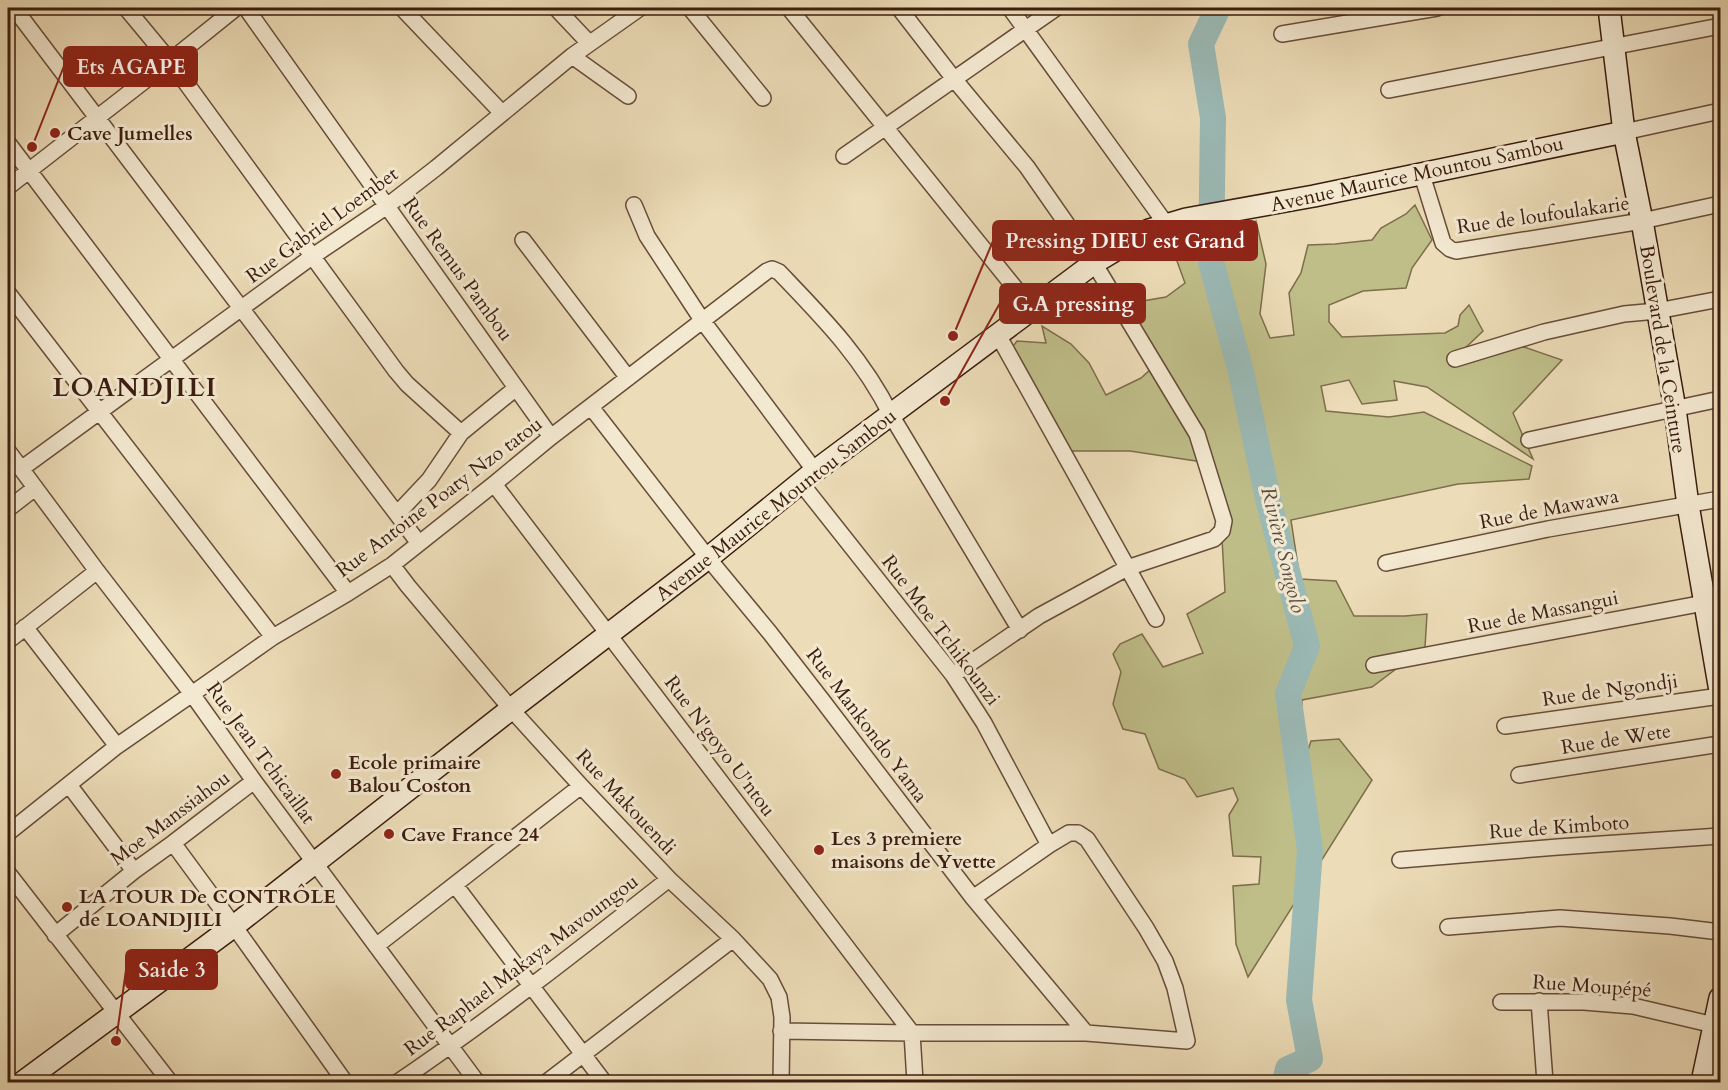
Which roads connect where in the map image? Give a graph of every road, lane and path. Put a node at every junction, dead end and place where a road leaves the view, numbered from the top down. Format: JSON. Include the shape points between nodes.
{"nodes":[{"id":1,"x":14,"y":8,"type":"edge"},
{"id":2,"x":126,"y":8,"type":"edge"},
{"id":3,"x":236,"y":8,"type":"edge"},
{"id":4,"x":246,"y":8,"type":"edge"},
{"id":5,"x":402,"y":8,"type":"edge"},
{"id":6,"x":556,"y":8,"type":"edge"},
{"id":7,"x":640,"y":8,"type":"edge"},
{"id":8,"x":690,"y":8,"type":"edge"},
{"id":9,"x":789,"y":8,"type":"edge"},
{"id":10,"x":899,"y":8,"type":"edge"},
{"id":11,"x":1010,"y":8,"type":"edge"},
{"id":12,"x":1056,"y":8,"type":"edge"},
{"id":13,"x":1437,"y":8,"type":"edge"},
{"id":14,"x":1610,"y":8,"type":"edge"},
{"id":15,"x":1720,"y":26,"type":"edge"},
{"id":16,"x":1026,"y":27,"type":"junction"},
{"id":17,"x":1282,"y":34,"type":"dead end"},
{"id":18,"x":589,"y":44,"type":"junction"},
{"id":19,"x":1615,"y":46,"type":"junction"},
{"id":20,"x":572,"y":56,"type":"junction"},
{"id":21,"x":170,"y":61,"type":"junction"},
{"id":22,"x":954,"y":79,"type":"junction"},
{"id":23,"x":1389,"y":90,"type":"dead end"},
{"id":24,"x":628,"y":96,"type":"dead end"},
{"id":25,"x":763,"y":98,"type":"dead end"},
{"id":26,"x":1720,"y":111,"type":"edge"},
{"id":27,"x":502,"y":113,"type":"junction"},
{"id":28,"x":97,"y":117,"type":"junction"},
{"id":29,"x":886,"y":127,"type":"junction"},
{"id":30,"x":1624,"y":132,"type":"junction"},
{"id":31,"x":8,"y":143,"type":"edge"},
{"id":32,"x":844,"y":156,"type":"dead end"},
{"id":33,"x":29,"y":170,"type":"junction"},
{"id":34,"x":1422,"y":175,"type":"junction"},
{"id":35,"x":8,"y":187,"type":"edge"},
{"id":36,"x":1720,"y":204,"type":"edge"},
{"id":37,"x":634,"y":205,"type":"dead end"},
{"id":38,"x":387,"y":206,"type":"junction"},
{"id":39,"x":1176,"y":221,"type":"junction"},
{"id":40,"x":1642,"y":221,"type":"junction"},
{"id":41,"x":523,"y":240,"type":"dead end"},
{"id":42,"x":313,"y":256,"type":"junction"},
{"id":43,"x":1094,"y":263,"type":"junction"},
{"id":44,"x":8,"y":293,"type":"edge"},
{"id":45,"x":1720,"y":298,"type":"edge"},
{"id":46,"x":242,"y":308,"type":"junction"},
{"id":47,"x":1032,"y":309,"type":"junction"},
{"id":48,"x":1657,"y":311,"type":"junction"},
{"id":49,"x":702,"y":320,"type":"junction"},
{"id":50,"x":998,"y":335,"type":"junction"},
{"id":51,"x":1455,"y":359,"type":"dead end"},
{"id":52,"x":173,"y":360,"type":"junction"},
{"id":53,"x":628,"y":378,"type":"junction"},
{"id":54,"x":516,"y":388,"type":"junction"},
{"id":55,"x":1720,"y":399,"type":"edge"},
{"id":56,"x":591,"y":407,"type":"junction"},
{"id":57,"x":1675,"y":409,"type":"junction"},
{"id":58,"x":100,"y":412,"type":"junction"},
{"id":59,"x":891,"y":415,"type":"junction"},
{"id":60,"x":461,"y":433,"type":"junction"},
{"id":61,"x":551,"y":437,"type":"junction"},
{"id":62,"x":1529,"y":440,"type":"dead end"},
{"id":63,"x":8,"y":451,"type":"edge"},
{"id":64,"x":21,"y":469,"type":"junction"},
{"id":65,"x":808,"y":477,"type":"junction"},
{"id":66,"x":494,"y":484,"type":"junction"},
{"id":67,"x":34,"y":488,"type":"junction"},
{"id":68,"x":1720,"y":500,"type":"edge"},
{"id":69,"x":1688,"y":505,"type":"junction"},
{"id":70,"x":8,"y":509,"type":"edge"},
{"id":71,"x":397,"y":514,"type":"junction"},
{"id":72,"x":418,"y":542,"type":"junction"},
{"id":73,"x":708,"y":558,"type":"junction"},
{"id":74,"x":1386,"y":563,"type":"dead end"},
{"id":75,"x":392,"y":565,"type":"junction"},
{"id":76,"x":1127,"y":568,"type":"junction"},
{"id":77,"x":97,"y":571,"type":"junction"},
{"id":78,"x":348,"y":593,"type":"junction"},
{"id":79,"x":1712,"y":602,"type":"edge"},
{"id":80,"x":1156,"y":619,"type":"dead end"},
{"id":81,"x":25,"y":627,"type":"junction"},
{"id":82,"x":1020,"y":630,"type":"junction"},
{"id":83,"x":609,"y":634,"type":"junction"},
{"id":84,"x":273,"y":637,"type":"junction"},
{"id":85,"x":8,"y":641,"type":"edge"},
{"id":86,"x":1374,"y":665,"type":"dead end"},
{"id":87,"x":953,"y":675,"type":"junction"},
{"id":88,"x":1720,"y":691,"type":"edge"},
{"id":89,"x":192,"y":694,"type":"junction"},
{"id":90,"x":1720,"y":696,"type":"edge"},
{"id":91,"x":511,"y":708,"type":"junction"},
{"id":92,"x":1505,"y":726,"type":"dead end"},
{"id":93,"x":1720,"y":744,"type":"edge"},
{"id":94,"x":117,"y":746,"type":"junction"},
{"id":95,"x":1519,"y":775,"type":"dead end"},
{"id":96,"x":254,"y":781,"type":"junction"},
{"id":97,"x":69,"y":785,"type":"junction"},
{"id":98,"x":582,"y":786,"type":"junction"},
{"id":99,"x":8,"y":833,"type":"edge"},
{"id":100,"x":1720,"y":836,"type":"edge"},
{"id":101,"x":173,"y":843,"type":"junction"},
{"id":102,"x":1049,"y":845,"type":"junction"},
{"id":103,"x":1400,"y":860,"type":"dead end"},
{"id":104,"x":315,"y":862,"type":"junction"},
{"id":105,"x":134,"y":871,"type":"junction"},
{"id":106,"x":8,"y":873,"type":"edge"},
{"id":107,"x":669,"y":879,"type":"junction"},
{"id":108,"x":455,"y":885,"type":"junction"},
{"id":109,"x":973,"y":898,"type":"junction"},
{"id":110,"x":234,"y":926,"type":"junction"},
{"id":111,"x":1448,"y":927,"type":"dead end"},
{"id":112,"x":1720,"y":932,"type":"edge"},
{"id":113,"x":55,"y":935,"type":"junction"},
{"id":114,"x":733,"y":939,"type":"junction"},
{"id":115,"x":376,"y":946,"type":"junction"},
{"id":116,"x":533,"y":987,"type":"junction"},
{"id":117,"x":1720,"y":998,"type":"edge"},
{"id":118,"x":1539,"y":1001,"type":"junction"},
{"id":119,"x":1501,"y":1002,"type":"dead end"},
{"id":120,"x":117,"y":1014,"type":"junction"},
{"id":121,"x":1714,"y":1025,"type":"junction"},
{"id":122,"x":782,"y":1031,"type":"junction"},
{"id":123,"x":912,"y":1033,"type":"junction"},
{"id":124,"x":1086,"y":1033,"type":"junction"},
{"id":125,"x":450,"y":1047,"type":"junction"},
{"id":126,"x":583,"y":1054,"type":"junction"},
{"id":127,"x":23,"y":1083,"type":"edge"},
{"id":128,"x":170,"y":1083,"type":"edge"},
{"id":129,"x":345,"y":1083,"type":"edge"},
{"id":130,"x":398,"y":1083,"type":"edge"},
{"id":131,"x":477,"y":1083,"type":"edge"},
{"id":132,"x":547,"y":1083,"type":"edge"},
{"id":133,"x":604,"y":1083,"type":"edge"},
{"id":134,"x":781,"y":1083,"type":"edge"},
{"id":135,"x":915,"y":1083,"type":"edge"},
{"id":136,"x":1545,"y":1083,"type":"edge"},
{"id":137,"x":1702,"y":1083,"type":"edge"}],
"edges":[{"from":1,"to":28,"type":"street"},
{"from":2,"to":21,"type":"street"},
{"from":3,"to":21,"type":"street"},
{"from":4,"to":38,"type":"street","name":"Rue Remus Pambou"},
{"from":5,"to":27,"type":"street"},
{"from":6,"to":18,"type":"street"},
{"from":7,"to":18,"type":"street","name":"Rue Gabriel Loembet"},
{"from":8,"to":25,"type":"street"},
{"from":9,"to":29,"type":"street"},
{"from":10,"to":22,"type":"street"},
{"from":11,"to":16,"type":"street"},
{"from":12,"to":16,"type":"street"},
{"from":13,"to":17,"type":"street"},
{"from":14,"to":19,"type":"street","name":"Boulevard de la Ceinture"},
{"from":15,"to":19,"type":"street"},
{"from":16,"to":22,"type":"street"},
{"from":16,"to":39,"type":"street"},
{"from":18,"to":20,"type":"street","name":"Rue Gabriel Loembet"},
{"from":19,"to":23,"type":"street"},
{"from":19,"to":30,"type":"street","name":"Boulevard de la Ceinture"},
{"from":20,"to":24,"type":"street"},
{"from":20,"to":27,"type":"street","name":"Rue Gabriel Loembet"},
{"from":21,"to":28,"type":"street"},
{"from":21,"to":42,"type":"street"},
{"from":22,"to":29,"type":"street"},
{"from":22,"to":43,"type":"street","via":[[1027,167]]},
{"from":26,"to":30,"type":"street"},
{"from":27,"to":38,"type":"street","name":"Rue Gabriel Loembet"},
{"from":28,"to":33,"type":"street"},
{"from":28,"to":46,"type":"street"},
{"from":29,"to":32,"type":"street"},
{"from":29,"to":47,"type":"street"},
{"from":30,"to":34,"type":"street","name":"Avenue Maurice Mountou Sambou"},
{"from":30,"to":40,"type":"street","name":"Boulevard de la Ceinture"},
{"from":31,"to":33,"type":"street"},
{"from":33,"to":35,"type":"street"},
{"from":33,"to":52,"type":"street"},
{"from":34,"to":39,"type":"street","name":"Avenue Maurice Mountou Sambou"},
{"from":34,"to":40,"type":"street","name":"Rue de loufoulakarie","via":[[1443,243],[1456,252]]},
{"from":36,"to":40,"type":"street","name":"Rue de loufoulakarie"},
{"from":37,"to":49,"type":"street","name":"Rue Moe Tchikounzi","via":[[647,236]]},
{"from":38,"to":42,"type":"street","name":"Rue Gabriel Loembet"},
{"from":38,"to":54,"type":"street","name":"Rue Remus Pambou"},
{"from":39,"to":43,"type":"street","name":"Avenue Maurice Mountou Sambou","via":[[1149,230]]},
{"from":40,"to":48,"type":"street","name":"Boulevard de la Ceinture"},
{"from":41,"to":53,"type":"street"},
{"from":42,"to":46,"type":"street","name":"Rue Gabriel Loembet"},
{"from":42,"to":60,"type":"street","via":[[396,371]]},
{"from":43,"to":47,"type":"street","name":"Avenue Maurice Mountou Sambou"},
{"from":43,"to":76,"type":"street","via":[[1197,434],[1224,521],[1222,531],[1214,539]]},
{"from":44,"to":58,"type":"street"},
{"from":45,"to":48,"type":"street"},
{"from":46,"to":52,"type":"street","name":"Rue Gabriel Loembet"},
{"from":46,"to":71,"type":"street"},
{"from":47,"to":50,"type":"street","name":"Avenue Maurice Mountou Sambou"},
{"from":48,"to":51,"type":"street","via":[[1624,314],[1544,332]]},
{"from":48,"to":57,"type":"street","name":"Boulevard de la Ceinture"},
{"from":49,"to":53,"type":"street","name":"Rue Antoine Poaty Nzo tatou"},
{"from":49,"to":59,"type":"street","name":"Rue Antoine Poaty Nzo tatou","via":[[767,271],[779,272],[838,334],[873,381]]},
{"from":49,"to":65,"type":"street","name":"Rue Moe Tchikounzi"},
{"from":50,"to":59,"type":"street","name":"Avenue Maurice Mountou Sambou"},
{"from":50,"to":76,"type":"street"},
{"from":52,"to":58,"type":"street","name":"Rue Gabriel Loembet"},
{"from":52,"to":78,"type":"street"},
{"from":53,"to":56,"type":"street","name":"Rue Antoine Poaty Nzo tatou"},
{"from":54,"to":60,"type":"street"},
{"from":54,"to":61,"type":"street","name":"Rue Remus Pambou"},
{"from":55,"to":57,"type":"street"},
{"from":56,"to":61,"type":"street","name":"Rue Antoine Poaty Nzo tatou"},
{"from":56,"to":73,"type":"street","name":"Rue Mankondo Yama"},
{"from":57,"to":62,"type":"street"},
{"from":57,"to":69,"type":"street","name":"Boulevard de la Ceinture"},
{"from":58,"to":64,"type":"street","name":"Rue Gabriel Loembet"},
{"from":58,"to":84,"type":"street"},
{"from":59,"to":65,"type":"street","name":"Avenue Maurice Mountou Sambou"},
{"from":59,"to":82,"type":"street"},
{"from":60,"to":71,"type":"street","via":[[429,480]]},
{"from":61,"to":66,"type":"street","name":"Rue Antoine Poaty Nzo tatou"},
{"from":63,"to":64,"type":"street","name":"Rue Jean Tchicaillat"},
{"from":64,"to":67,"type":"street","name":"Rue Jean Tchicaillat"},
{"from":65,"to":73,"type":"street","name":"Avenue Maurice Mountou Sambou"},
{"from":65,"to":87,"type":"street","name":"Rue Moe Tchikounzi"},
{"from":66,"to":72,"type":"street","name":"Rue Antoine Poaty Nzo tatou"},
{"from":66,"to":83,"type":"street","name":"Rue N'goyo U'ntou"},
{"from":67,"to":70,"type":"street"},
{"from":67,"to":77,"type":"street","name":"Rue Jean Tchicaillat"},
{"from":68,"to":69,"type":"street","name":"Rue de Mawawa"},
{"from":69,"to":74,"type":"street","name":"Rue de Mawawa"},
{"from":69,"to":79,"type":"street","name":"Boulevard de la Ceinture"},
{"from":71,"to":72,"type":"street"},
{"from":72,"to":75,"type":"street","name":"Rue Antoine Poaty Nzo tatou"},
{"from":73,"to":83,"type":"street","name":"Avenue Maurice Mountou Sambou"},
{"from":73,"to":109,"type":"street","name":"Rue Mankondo Yama"},
{"from":75,"to":78,"type":"street","name":"Rue Antoine Poaty Nzo tatou"},
{"from":75,"to":91,"type":"street","name":"Rue Makouendi"},
{"from":76,"to":80,"type":"street"},
{"from":76,"to":82,"type":"street"},
{"from":77,"to":81,"type":"street"},
{"from":77,"to":89,"type":"street","name":"Rue Jean Tchicaillat"},
{"from":78,"to":84,"type":"street","name":"Rue Antoine Poaty Nzo tatou"},
{"from":79,"to":86,"type":"street","name":"Rue de Massangui"},
{"from":79,"to":88,"type":"street","name":"Boulevard de la Ceinture"},
{"from":81,"to":85,"type":"street"},
{"from":81,"to":94,"type":"street"},
{"from":82,"to":87,"type":"street"},
{"from":83,"to":91,"type":"street","name":"Avenue Maurice Mountou Sambou"},
{"from":83,"to":123,"type":"street","name":"Rue N'goyo U'ntou"},
{"from":84,"to":89,"type":"street","name":"Rue Antoine Poaty Nzo tatou"},
{"from":87,"to":102,"type":"street","name":"Rue Moe Tchikounzi","via":[[984,723]]},
{"from":89,"to":94,"type":"street","name":"Rue Antoine Poaty Nzo tatou"},
{"from":89,"to":96,"type":"street","name":"Rue Jean Tchicaillat"},
{"from":90,"to":92,"type":"street","name":"Rue de Ngondji"},
{"from":91,"to":98,"type":"street","name":"Rue Makouendi"},
{"from":91,"to":104,"type":"street","name":"Avenue Maurice Mountou Sambou"},
{"from":93,"to":95,"type":"street","name":"Rue de Wete"},
{"from":94,"to":97,"type":"street","name":"Rue Antoine Poaty Nzo tatou"},
{"from":96,"to":101,"type":"street","name":"Moe Manssiahou"},
{"from":96,"to":104,"type":"street","name":"Rue Jean Tchicaillat"},
{"from":97,"to":99,"type":"street","name":"Rue Antoine Poaty Nzo tatou"},
{"from":97,"to":105,"type":"street"},
{"from":98,"to":107,"type":"street","name":"Rue Makouendi"},
{"from":98,"to":108,"type":"street"},
{"from":100,"to":103,"type":"street","name":"Rue de Kimboto"},
{"from":101,"to":105,"type":"street","name":"Moe Manssiahou"},
{"from":101,"to":110,"type":"street"},
{"from":102,"to":109,"type":"street"},
{"from":102,"to":124,"type":"street","via":[[1069,833],[1078,832],[1087,839],[1165,961],[1187,1041]]},
{"from":104,"to":110,"type":"street","name":"Avenue Maurice Mountou Sambou"},
{"from":104,"to":115,"type":"street","name":"Rue Jean Tchicaillat"},
{"from":105,"to":113,"type":"street","name":"Moe Manssiahou"},
{"from":106,"to":113,"type":"street"},
{"from":107,"to":114,"type":"street","name":"Rue Makouendi"},
{"from":107,"to":116,"type":"street","name":"Rue Raphael Makaya Mavoungou"},
{"from":108,"to":115,"type":"street"},
{"from":108,"to":116,"type":"street"},
{"from":109,"to":124,"type":"street","name":"Rue Mankondo Yama"},
{"from":110,"to":120,"type":"street","name":"Avenue Maurice Mountou Sambou"},
{"from":110,"to":129,"type":"street"},
{"from":111,"to":112,"type":"street","via":[[1560,918]]},
{"from":113,"to":120,"type":"street"},
{"from":114,"to":122,"type":"street","name":"Rue Makouendi","via":[[770,978],[779,997]]},
{"from":114,"to":126,"type":"street"},
{"from":115,"to":125,"type":"street","name":"Rue Jean Tchicaillat"},
{"from":116,"to":125,"type":"street","name":"Rue Raphael Makaya Mavoungou"},
{"from":116,"to":126,"type":"street"},
{"from":117,"to":121,"type":"street"},
{"from":118,"to":119,"type":"street","name":"Rue Moupépé"},
{"from":118,"to":121,"type":"street","name":"Rue Moupépé","via":[[1632,1006]]},
{"from":118,"to":136,"type":"street"},
{"from":120,"to":127,"type":"street","name":"Avenue Maurice Mountou Sambou"},
{"from":120,"to":128,"type":"street"},
{"from":121,"to":137,"type":"street"},
{"from":122,"to":123,"type":"street"},
{"from":122,"to":134,"type":"street","name":"Rue Makouendi"},
{"from":123,"to":124,"type":"street"},
{"from":123,"to":135,"type":"street"},
{"from":125,"to":130,"type":"street","name":"Rue Raphael Makaya Mavoungou"},
{"from":125,"to":131,"type":"street","name":"Rue Jean Tchicaillat"},
{"from":126,"to":132,"type":"street"},
{"from":126,"to":133,"type":"street"}]}
